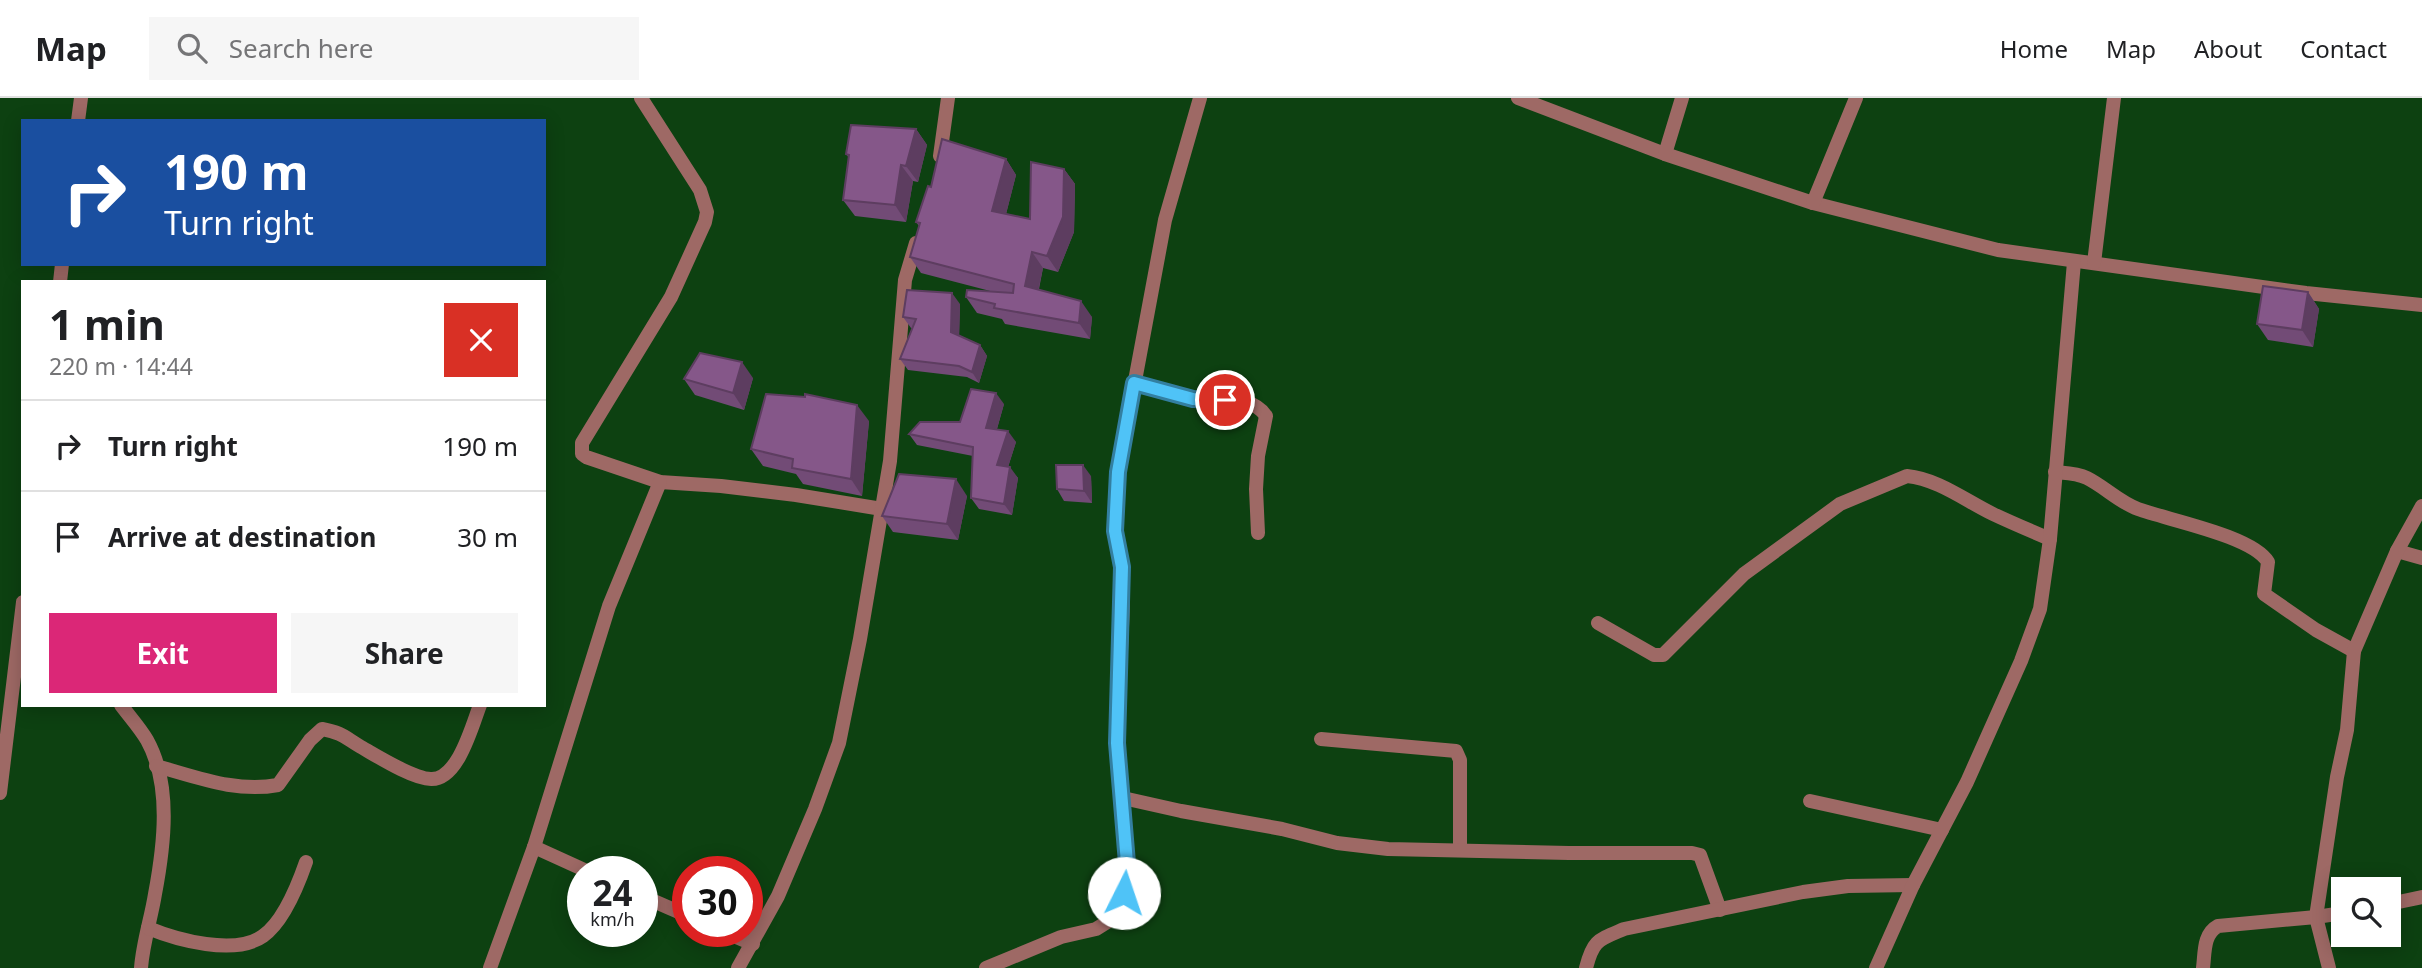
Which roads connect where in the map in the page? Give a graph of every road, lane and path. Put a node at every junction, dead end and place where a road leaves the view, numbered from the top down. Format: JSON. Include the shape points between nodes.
{"nodes":[{"id":1,"x":80,"y":98,"type":"edge"},
{"id":2,"x":641,"y":98,"type":"edge"},
{"id":3,"x":948,"y":98,"type":"edge"},
{"id":4,"x":1200,"y":98,"type":"edge"},
{"id":5,"x":1518,"y":98,"type":"edge"},
{"id":6,"x":1682,"y":98,"type":"edge"},
{"id":7,"x":1856,"y":98,"type":"edge"},
{"id":8,"x":2114,"y":98,"type":"edge"},
{"id":9,"x":78,"y":119,"type":"edge"},
{"id":10,"x":1665,"y":154,"type":"junction"},
{"id":11,"x":938,"y":166,"type":"edge"},
{"id":12,"x":1813,"y":203,"type":"junction"},
{"id":13,"x":920,"y":231,"type":"edge"},
{"id":14,"x":2074,"y":262,"type":"junction"},
{"id":15,"x":2094,"y":263,"type":"junction"},
{"id":16,"x":2422,"y":306,"type":"edge"},
{"id":17,"x":1134,"y":383,"type":"junction"},
{"id":18,"x":2055,"y":472,"type":"junction"},
{"id":19,"x":660,"y":482,"type":"junction"},
{"id":20,"x":2422,"y":506,"type":"edge"},
{"id":21,"x":882,"y":509,"type":"junction"},
{"id":22,"x":1258,"y":533,"type":"dead end"},
{"id":23,"x":2050,"y":539,"type":"junction"},
{"id":24,"x":2397,"y":551,"type":"junction"},
{"id":25,"x":2422,"y":558,"type":"edge"},
{"id":26,"x":1598,"y":623,"type":"dead end"},
{"id":27,"x":20,"y":646,"type":"edge"},
{"id":28,"x":2354,"y":651,"type":"junction"},
{"id":29,"x":122,"y":707,"type":"edge"},
{"id":30,"x":479,"y":707,"type":"edge"},
{"id":31,"x":1321,"y":739,"type":"dead end"},
{"id":32,"x":3,"y":745,"type":"edge"},
{"id":33,"x":156,"y":766,"type":"junction"},
{"id":34,"x":0,"y":793,"type":"edge"},
{"id":35,"x":1122,"y":798,"type":"junction"},
{"id":36,"x":1810,"y":801,"type":"dead end"},
{"id":37,"x":1942,"y":830,"type":"junction"},
{"id":38,"x":534,"y":847,"type":"junction"},
{"id":39,"x":1460,"y":849,"type":"junction"},
{"id":40,"x":306,"y":862,"type":"dead end"},
{"id":41,"x":567,"y":862,"type":"edge"},
{"id":42,"x":1913,"y":885,"type":"junction"},
{"id":43,"x":2422,"y":897,"type":"edge"},
{"id":44,"x":2401,"y":901,"type":"edge"},
{"id":45,"x":1720,"y":910,"type":"junction"},
{"id":46,"x":2331,"y":915,"type":"edge"},
{"id":47,"x":2316,"y":918,"type":"junction"},
{"id":48,"x":763,"y":925,"type":"edge"},
{"id":49,"x":148,"y":928,"type":"junction"},
{"id":50,"x":751,"y":947,"type":"edge"},
{"id":51,"x":141,"y":968,"type":"edge"},
{"id":52,"x":490,"y":968,"type":"edge"},
{"id":53,"x":738,"y":968,"type":"edge"},
{"id":54,"x":986,"y":968,"type":"edge"},
{"id":55,"x":1586,"y":968,"type":"edge"},
{"id":56,"x":1876,"y":968,"type":"edge"},
{"id":57,"x":2203,"y":968,"type":"edge"},
{"id":58,"x":2329,"y":968,"type":"edge"}],
"edges":[{"from":1,"to":9,"type":"street"},
{"from":2,"to":19,"type":"street","via":[[700,190],[707,212],[671,297],[580,450],[586,457]]},
{"from":3,"to":11,"type":"street"},
{"from":4,"to":17,"type":"street","via":[[1165,220]]},
{"from":5,"to":10,"type":"street"},
{"from":6,"to":10,"type":"street"},
{"from":7,"to":12,"type":"street"},
{"from":8,"to":15,"type":"street"},
{"from":10,"to":12,"type":"street"},
{"from":12,"to":14,"type":"street","via":[[1998,250]]},
{"from":13,"to":21,"type":"street","via":[[905,280],[894,428]]},
{"from":14,"to":15,"type":"street"},
{"from":14,"to":18,"type":"street"},
{"from":15,"to":16,"type":"street"},
{"from":17,"to":22,"type":"street","via":[[1193,399],[1244,402],[1262,409],[1266,416],[1258,456]]},
{"from":17,"to":35,"type":"street","via":[[1118,472],[1115,531],[1122,567],[1117,743]]},
{"from":18,"to":23,"type":"street"},
{"from":18,"to":28,"type":"street","via":[[2076,474],[2130,506],[2214,531],[2262,553],[2268,562],[2264,594]]},
{"from":19,"to":21,"type":"street"},
{"from":19,"to":38,"type":"street","via":[[609,606]]},
{"from":20,"to":24,"type":"street"},
{"from":21,"to":48,"type":"street","via":[[839,743],[810,822]]},
{"from":23,"to":26,"type":"street","via":[[1918,477],[1907,476],[1840,504],[1755,566],[1662,655],[1654,655]]},
{"from":23,"to":37,"type":"street","via":[[2040,608],[2021,661]]},
{"from":24,"to":25,"type":"street"},
{"from":24,"to":28,"type":"street"},
{"from":27,"to":32,"type":"street"},
{"from":28,"to":47,"type":"street","via":[[2347,730]]},
{"from":29,"to":33,"type":"street","via":[[147,741]]},
{"from":30,"to":33,"type":"street","via":[[453,766],[444,776],[430,779],[359,746],[340,732],[322,729],[278,785],[258,789],[227,786]]},
{"from":31,"to":39,"type":"street","via":[[1456,751],[1460,760]]},
{"from":32,"to":34,"type":"street"},
{"from":33,"to":49,"type":"street","via":[[162,780],[163,833]]},
{"from":35,"to":39,"type":"street","via":[[1337,843],[1388,849]]},
{"from":35,"to":54,"type":"street","via":[[1127,863],[1124,893],[1112,919],[1096,929],[1061,937]]},
{"from":36,"to":37,"type":"street"},
{"from":37,"to":42,"type":"street"},
{"from":38,"to":41,"type":"street"},
{"from":38,"to":52,"type":"street"},
{"from":39,"to":45,"type":"street","via":[[1692,853],[1700,855]]},
{"from":40,"to":49,"type":"street","via":[[283,911],[266,935],[254,941],[205,944]]},
{"from":42,"to":45,"type":"street","via":[[1848,886]]},
{"from":42,"to":56,"type":"street"},
{"from":43,"to":44,"type":"street"},
{"from":45,"to":55,"type":"street","via":[[1624,929],[1598,939]]},
{"from":46,"to":47,"type":"street"},
{"from":47,"to":57,"type":"street","via":[[2218,926],[2206,940]]},
{"from":47,"to":58,"type":"street"},
{"from":49,"to":51,"type":"street"},
{"from":50,"to":53,"type":"street"}]}
